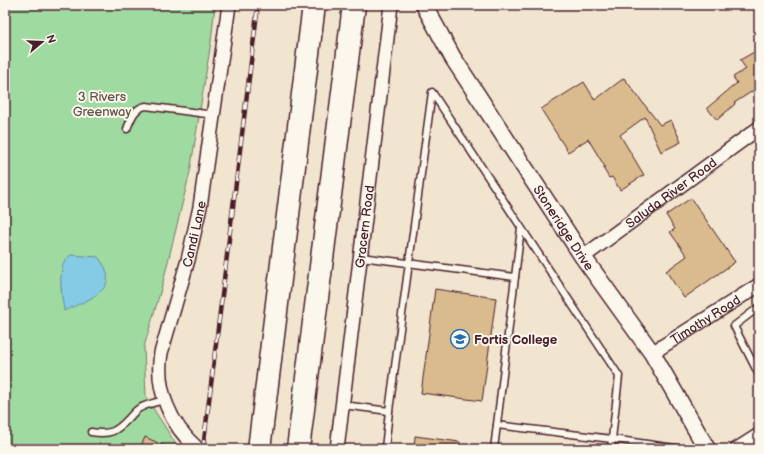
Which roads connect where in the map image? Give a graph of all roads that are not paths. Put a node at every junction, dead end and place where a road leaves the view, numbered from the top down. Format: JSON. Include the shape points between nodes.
{"nodes":[{"id":1,"x":229,"y":5,"type":"edge"},
{"id":2,"x":314,"y":5,"type":"edge"},
{"id":3,"x":354,"y":5,"type":"edge"},
{"id":4,"x":391,"y":5,"type":"edge"},
{"id":5,"x":424,"y":5,"type":"edge"},
{"id":6,"x":214,"y":115,"type":"junction"},
{"id":7,"x":759,"y":128,"type":"edge"},
{"id":8,"x":127,"y":129,"type":"dead end"},
{"id":9,"x":521,"y":228,"type":"junction"},
{"id":10,"x":583,"y":256,"type":"junction"},
{"id":11,"x":361,"y":257,"type":"junction"},
{"id":12,"x":409,"y":263,"type":"junction"},
{"id":13,"x":515,"y":277,"type":"junction"},
{"id":14,"x":759,"y":285,"type":"edge"},
{"id":15,"x":759,"y":307,"type":"edge"},
{"id":16,"x":652,"y":353,"type":"junction"},
{"id":17,"x":759,"y":375,"type":"edge"},
{"id":18,"x":165,"y":400,"type":"junction"},
{"id":19,"x":343,"y":405,"type":"junction"},
{"id":20,"x":389,"y":411,"type":"junction"},
{"id":21,"x":497,"y":425,"type":"junction"},
{"id":22,"x":91,"y":432,"type":"dead end"},
{"id":23,"x":759,"y":435,"type":"edge"},
{"id":24,"x":612,"y":439,"type":"junction"},
{"id":25,"x":198,"y":449,"type":"edge"},
{"id":26,"x":259,"y":449,"type":"edge"},
{"id":27,"x":298,"y":449,"type":"edge"},
{"id":28,"x":338,"y":449,"type":"edge"},
{"id":29,"x":385,"y":449,"type":"edge"},
{"id":30,"x":494,"y":449,"type":"edge"},
{"id":31,"x":611,"y":449,"type":"edge"},
{"id":32,"x":682,"y":449,"type":"edge"},
{"id":33,"x":706,"y":449,"type":"edge"},
{"id":34,"x":737,"y":449,"type":"edge"}],
"edges":[{"from":1,"to":6,"type":"street","name":"Candi Lane"},
{"from":2,"to":26,"type":"highway"},
{"from":3,"to":27,"type":"highway"},
{"from":4,"to":11,"type":"street","name":"Gracern Road"},
{"from":5,"to":10,"type":"street","name":"Stoneridge Drive","via":[[453,58]]},
{"from":6,"to":8,"type":"lane","via":[[146,106],[138,108]]},
{"from":6,"to":18,"type":"street","name":"Candi Lane","via":[[200,207],[159,364]]},
{"from":7,"to":10,"type":"street","name":"Saluda River Road"},
{"from":9,"to":12,"type":"lane","via":[[432,92]]},
{"from":9,"to":13,"type":"lane"},
{"from":9,"to":24,"type":"lane","via":[[619,376]]},
{"from":10,"to":16,"type":"street","name":"Stoneridge Drive"},
{"from":11,"to":12,"type":"lane"},
{"from":11,"to":19,"type":"street","name":"Gracern Road"},
{"from":12,"to":13,"type":"lane"},
{"from":12,"to":20,"type":"lane"},
{"from":13,"to":21,"type":"lane"},
{"from":14,"to":16,"type":"street","name":"Timothy Road"},
{"from":15,"to":17,"type":"lane","via":[[734,326]]},
{"from":16,"to":33,"type":"street","name":"Stoneridge Drive"},
{"from":18,"to":22,"type":"lane","via":[[137,410],[113,432]]},
{"from":18,"to":25,"type":"street","name":"Candi Lane","via":[[181,432]]},
{"from":19,"to":20,"type":"lane"},
{"from":19,"to":28,"type":"street","name":"Gracern Road"},
{"from":20,"to":29,"type":"lane"},
{"from":21,"to":24,"type":"lane"},
{"from":21,"to":30,"type":"lane"},
{"from":23,"to":34,"type":"street"},
{"from":24,"to":31,"type":"lane"},
{"from":24,"to":32,"type":"lane"}]}
